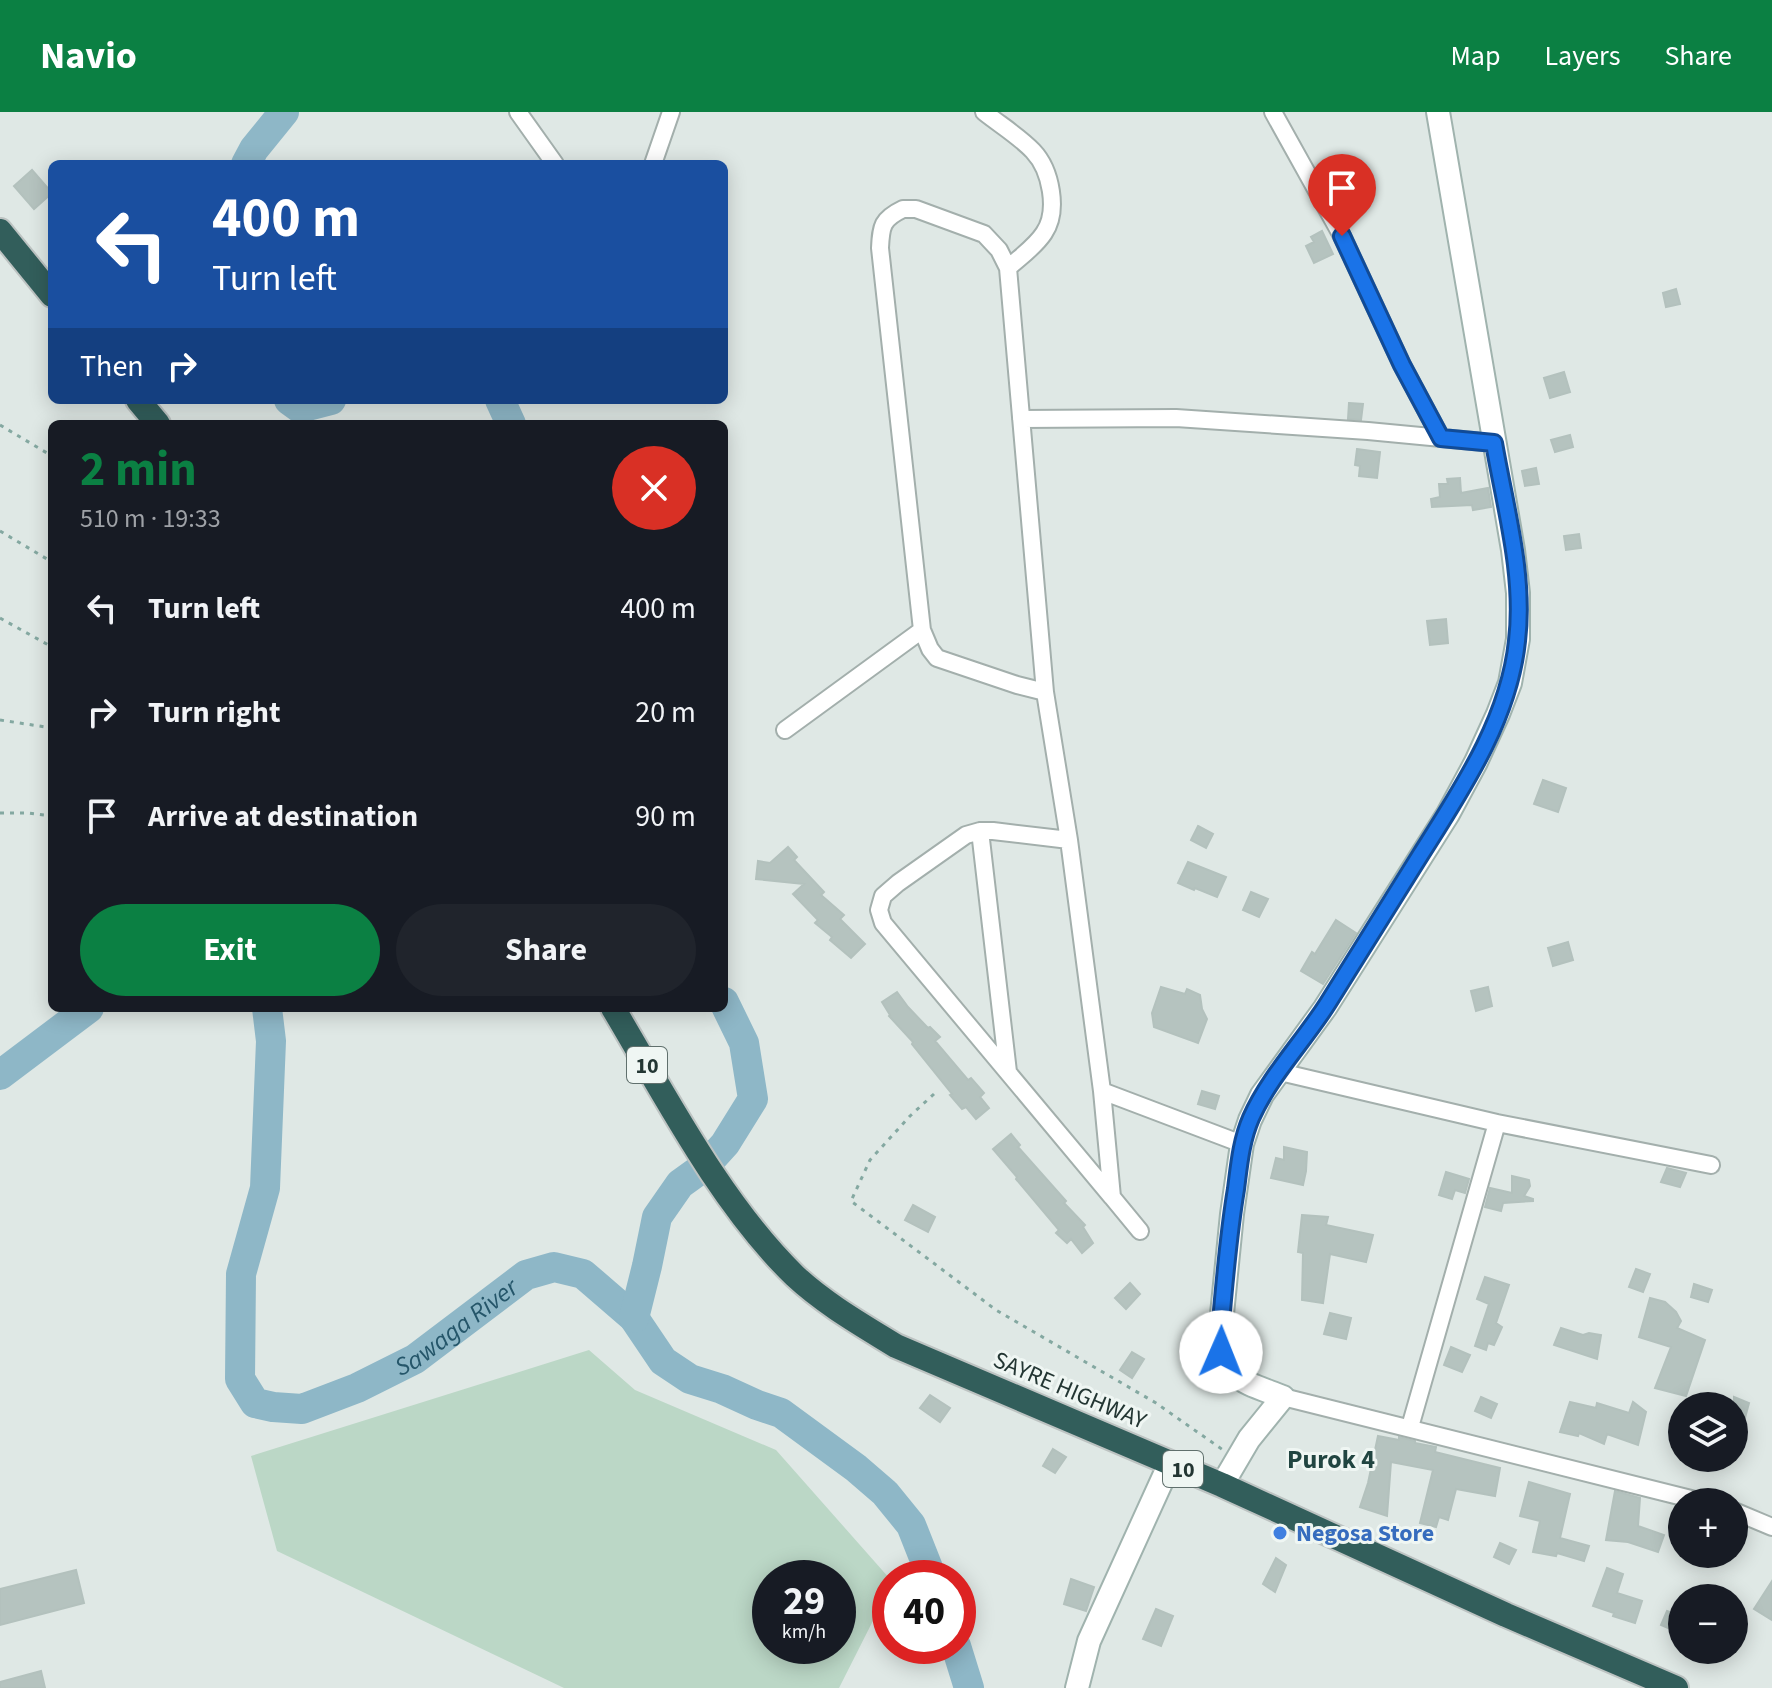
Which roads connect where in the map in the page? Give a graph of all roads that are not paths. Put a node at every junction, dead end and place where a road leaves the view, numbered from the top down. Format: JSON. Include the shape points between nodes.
{"nodes":[{"id":1,"x":518,"y":112,"type":"edge"},
{"id":2,"x":671,"y":112,"type":"edge"},
{"id":3,"x":984,"y":112,"type":"edge"},
{"id":4,"x":1273,"y":112,"type":"edge"},
{"id":5,"x":1438,"y":112,"type":"edge"},
{"id":6,"x":552,"y":160,"type":"edge"},
{"id":7,"x":654,"y":160,"type":"edge"},
{"id":8,"x":0,"y":231,"type":"edge"},
{"id":9,"x":1008,"y":268,"type":"junction"},
{"id":10,"x":48,"y":290,"type":"edge"},
{"id":11,"x":141,"y":404,"type":"edge"},
{"id":12,"x":1021,"y":419,"type":"junction"},
{"id":13,"x":155,"y":420,"type":"edge"},
{"id":14,"x":1441,"y":438,"type":"junction"},
{"id":15,"x":1494,"y":443,"type":"junction"},
{"id":16,"x":922,"y":630,"type":"junction"},
{"id":17,"x":1045,"y":692,"type":"junction"},
{"id":18,"x":785,"y":730,"type":"dead end"},
{"id":19,"x":980,"y":831,"type":"junction"},
{"id":20,"x":1069,"y":840,"type":"junction"},
{"id":21,"x":615,"y":1012,"type":"edge"},
{"id":22,"x":1280,"y":1072,"type":"junction"},
{"id":23,"x":1008,"y":1073,"type":"junction"},
{"id":24,"x":1102,"y":1091,"type":"junction"},
{"id":25,"x":1497,"y":1123,"type":"junction"},
{"id":26,"x":1242,"y":1144,"type":"junction"},
{"id":27,"x":1711,"y":1165,"type":"dead end"},
{"id":28,"x":1112,"y":1197,"type":"junction"},
{"id":29,"x":1140,"y":1231,"type":"dead end"},
{"id":30,"x":1283,"y":1397,"type":"junction"},
{"id":31,"x":1410,"y":1427,"type":"junction"},
{"id":32,"x":1170,"y":1463,"type":"junction"},
{"id":33,"x":1222,"y":1485,"type":"junction"},
{"id":34,"x":1668,"y":1493,"type":"edge"},
{"id":35,"x":1748,"y":1517,"type":"edge"},
{"id":36,"x":1772,"y":1527,"type":"edge"},
{"id":37,"x":1077,"y":1688,"type":"edge"},
{"id":38,"x":1676,"y":1688,"type":"edge"}],
"edges":[{"from":1,"to":6,"type":"street"},
{"from":2,"to":7,"type":"street"},
{"from":3,"to":9,"type":"street","via":[[1033,151],[1049,182],[1052,211],[1046,232]]},
{"from":4,"to":14,"type":"street","via":[[1342,236]]},
{"from":5,"to":15,"type":"street"},
{"from":8,"to":10,"type":"highway"},
{"from":9,"to":12,"type":"street"},
{"from":9,"to":16,"type":"street","via":[[984,234],[916,209],[889,216],[881,229]]},
{"from":11,"to":13,"type":"highway"},
{"from":12,"to":14,"type":"street","via":[[1176,418]]},
{"from":12,"to":17,"type":"street"},
{"from":14,"to":15,"type":"street"},
{"from":15,"to":22,"type":"street","via":[[1518,593],[1518,639],[1510,683],[1448,814]]},
{"from":16,"to":17,"type":"street","via":[[937,658]]},
{"from":16,"to":18,"type":"street"},
{"from":17,"to":20,"type":"street"},
{"from":19,"to":20,"type":"street"},
{"from":19,"to":23,"type":"street"},
{"from":19,"to":23,"type":"street","via":[[966,835],[898,883],[883,896],[879,910],[883,923]]},
{"from":20,"to":24,"type":"street"},
{"from":21,"to":32,"type":"highway","name":"SAYRE HIGHWAY","number":"10","via":[[729,1197],[798,1279],[896,1346]]},
{"from":22,"to":25,"type":"street"},
{"from":22,"to":26,"type":"street","via":[[1262,1095]]},
{"from":23,"to":28,"type":"street"},
{"from":24,"to":26,"type":"street"},
{"from":24,"to":28,"type":"street"},
{"from":25,"to":27,"type":"street"},
{"from":25,"to":31,"type":"street"},
{"from":26,"to":30,"type":"street","via":[[1225,1272],[1221,1352],[1232,1374]]},
{"from":28,"to":29,"type":"street"},
{"from":30,"to":31,"type":"street"},
{"from":30,"to":33,"type":"street"},
{"from":31,"to":34,"type":"street"},
{"from":32,"to":33,"type":"highway","name":"SAYRE HIGHWAY","number":"10"},
{"from":32,"to":37,"type":"street","via":[[1089,1641]]},
{"from":33,"to":38,"type":"highway","name":"SAYRE HIGHWAY","number":"10"},
{"from":35,"to":36,"type":"street"}]}
